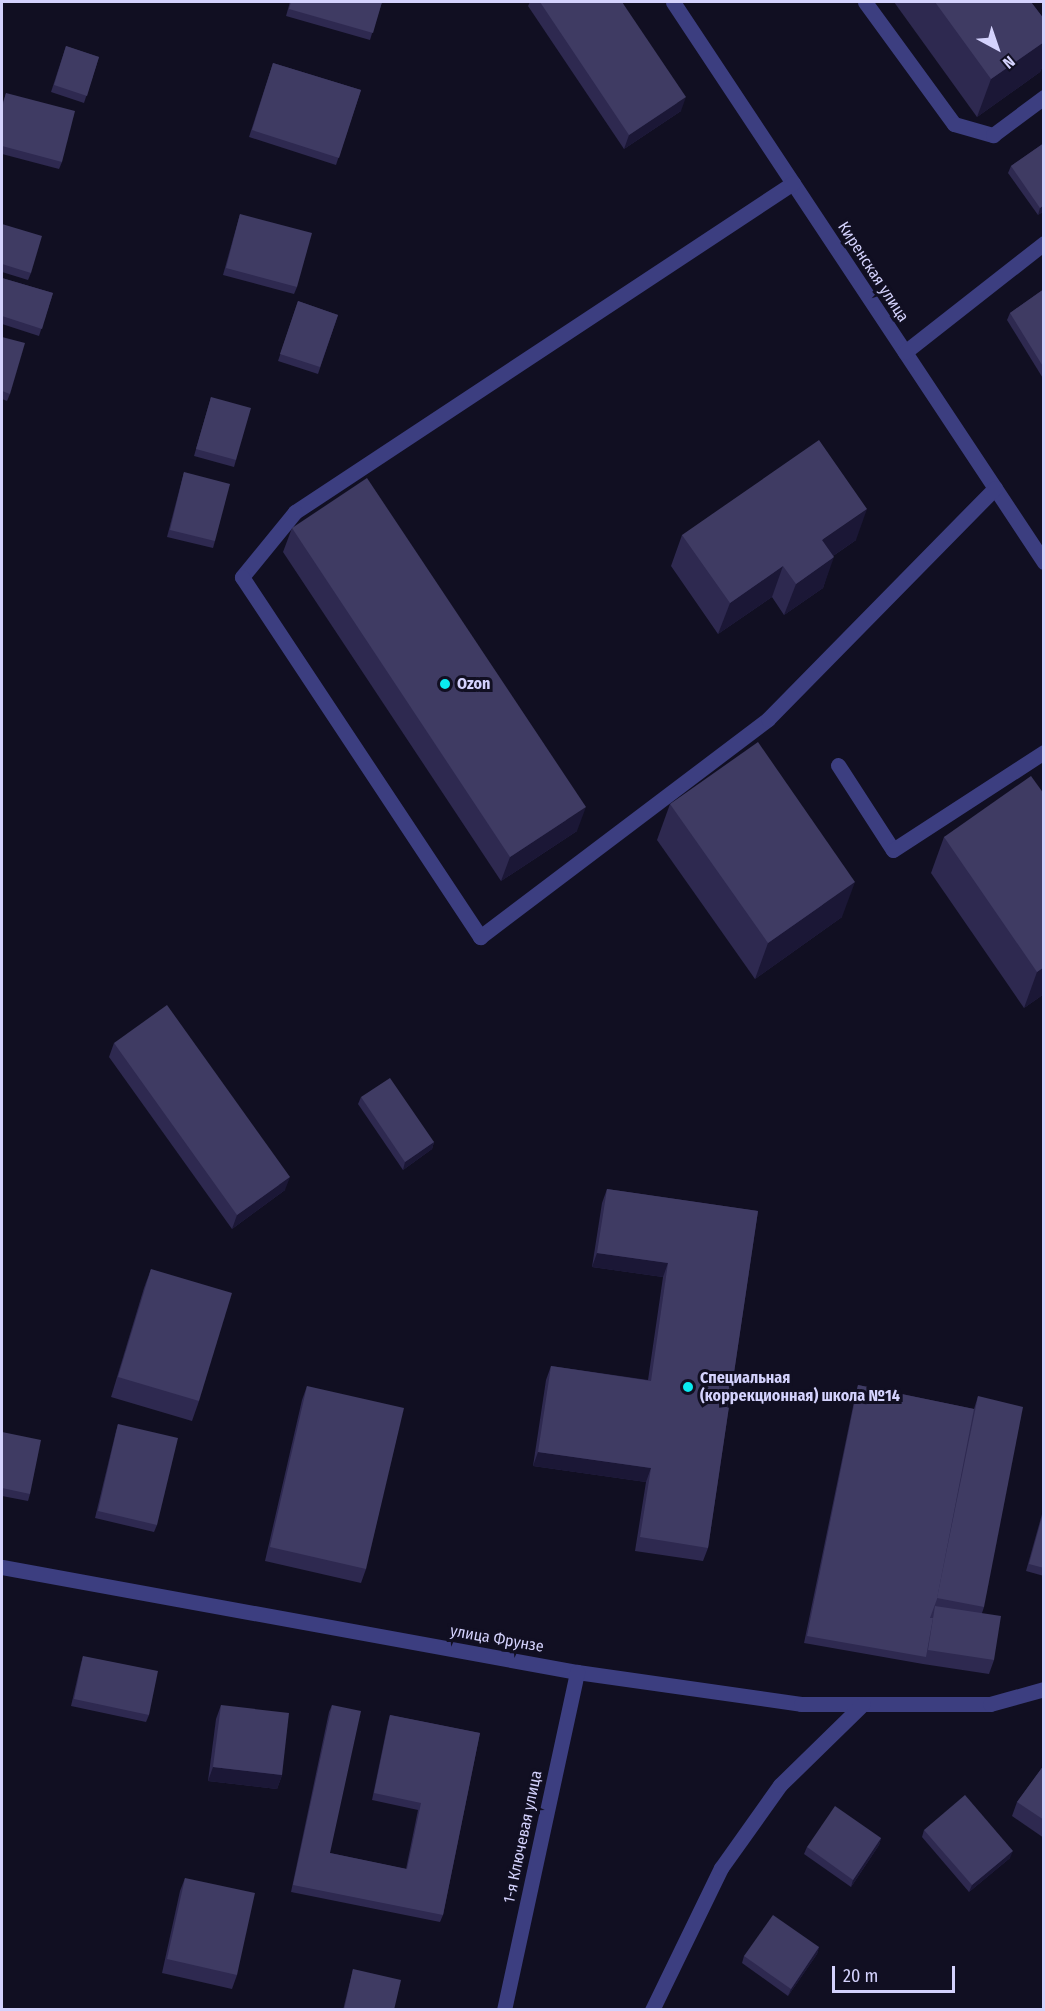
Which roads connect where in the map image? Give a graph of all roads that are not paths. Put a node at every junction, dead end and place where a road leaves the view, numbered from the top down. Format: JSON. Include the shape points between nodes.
{"nodes":[{"id":1,"x":673,"y":2,"type":"edge"},
{"id":2,"x":865,"y":2,"type":"edge"},
{"id":3,"x":1044,"y":97,"type":"edge"},
{"id":4,"x":793,"y":183,"type":"junction"},
{"id":5,"x":1044,"y":243,"type":"edge"},
{"id":6,"x":905,"y":352,"type":"junction"},
{"id":7,"x":995,"y":488,"type":"junction"},
{"id":8,"x":1044,"y":562,"type":"edge"},
{"id":9,"x":1044,"y":752,"type":"edge"},
{"id":10,"x":838,"y":765,"type":"dead end"},
{"id":11,"x":2,"y":1567,"type":"edge"},
{"id":12,"x":577,"y":1672,"type":"junction"},
{"id":13,"x":1044,"y":1689,"type":"edge"},
{"id":14,"x":863,"y":1704,"type":"junction"},
{"id":15,"x":504,"y":2010,"type":"edge"},
{"id":16,"x":652,"y":2010,"type":"edge"}],
"edges":[{"from":1,"to":4,"type":"street","name":"Киренская улица"},
{"from":2,"to":3,"type":"street","via":[[954,124],[993,135]]},
{"from":4,"to":6,"type":"street","name":"Киренская улица"},
{"from":4,"to":7,"type":"street","via":[[295,512],[242,577],[480,937],[768,719]]},
{"from":5,"to":6,"type":"street"},
{"from":6,"to":7,"type":"street","name":"Киренская улица"},
{"from":7,"to":8,"type":"street","name":"Киренская улица"},
{"from":9,"to":10,"type":"street","via":[[893,850]]},
{"from":11,"to":12,"type":"street","name":"улица Фрунзе"},
{"from":12,"to":14,"type":"street","name":"улица Фрунзе","via":[[801,1704]]},
{"from":12,"to":15,"type":"street","name":"1-я Ключевая улица"},
{"from":13,"to":14,"type":"street","name":"улица Фрунзе","via":[[990,1704]]},
{"from":14,"to":16,"type":"street","via":[[780,1785],[721,1868]]}]}
